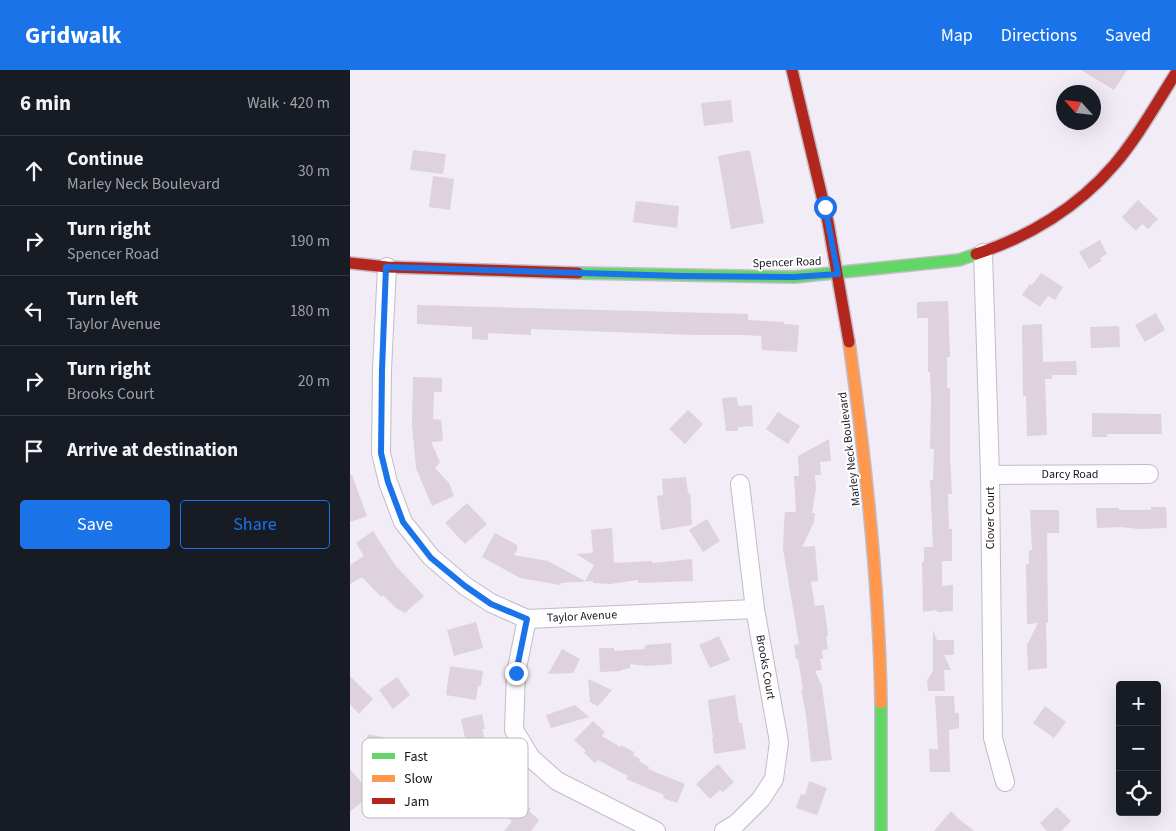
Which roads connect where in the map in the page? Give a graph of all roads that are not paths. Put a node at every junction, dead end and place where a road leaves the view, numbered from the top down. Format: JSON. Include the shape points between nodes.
{"nodes":[{"id":1,"x":792,"y":70,"type":"edge"},
{"id":2,"x":1176,"y":73,"type":"edge"},
{"id":3,"x":1170,"y":96,"type":"edge"},
{"id":4,"x":983,"y":253,"type":"junction"},
{"id":5,"x":350,"y":263,"type":"edge"},
{"id":6,"x":386,"y":267,"type":"junction"},
{"id":7,"x":838,"y":274,"type":"junction"},
{"id":8,"x":1149,"y":474,"type":"dead end"},
{"id":9,"x":990,"y":475,"type":"junction"},
{"id":10,"x":740,"y":484,"type":"dead end"},
{"id":11,"x":755,"y":609,"type":"junction"},
{"id":12,"x":527,"y":619,"type":"junction"},
{"id":13,"x":519,"y":738,"type":"edge"},
{"id":14,"x":528,"y":754,"type":"edge"},
{"id":15,"x":1005,"y":782,"type":"dead end"},
{"id":16,"x":656,"y":831,"type":"edge"},
{"id":17,"x":724,"y":831,"type":"edge"},
{"id":18,"x":881,"y":831,"type":"edge"}],
"edges":[{"from":1,"to":7,"type":"street","name":"Marley Neck Boulevard"},
{"from":2,"to":3,"type":"street","name":"Spencer Road"},
{"from":3,"to":4,"type":"street","name":"Spencer Road","via":[[1113,166],[1077,202],[1030,233]]},
{"from":4,"to":7,"type":"street","name":"Spencer Road","via":[[959,260]]},
{"from":4,"to":9,"type":"street","name":"Clover Court"},
{"from":5,"to":6,"type":"street","name":"Spencer Road"},
{"from":6,"to":7,"type":"street","name":"Spencer Road","via":[[681,276]]},
{"from":6,"to":12,"type":"street","name":"Taylor Avenue","via":[[381,453],[403,522],[431,558],[465,586],[491,604]]},
{"from":7,"to":18,"type":"street","name":"Marley Neck Boulevard","via":[[870,511],[878,619]]},
{"from":8,"to":9,"type":"street","name":"Darcy Road"},
{"from":9,"to":15,"type":"street","name":"Clover Court","via":[[993,738]]},
{"from":10,"to":11,"type":"street","name":"Brooks Court"},
{"from":11,"to":12,"type":"street","name":"Taylor Avenue"},
{"from":11,"to":17,"type":"street","name":"Brooks Court","via":[[779,742],[774,779],[736,824]]},
{"from":12,"to":13,"type":"street","via":[[516,673],[514,730]]},
{"from":14,"to":16,"type":"street","via":[[557,781]]}]}
